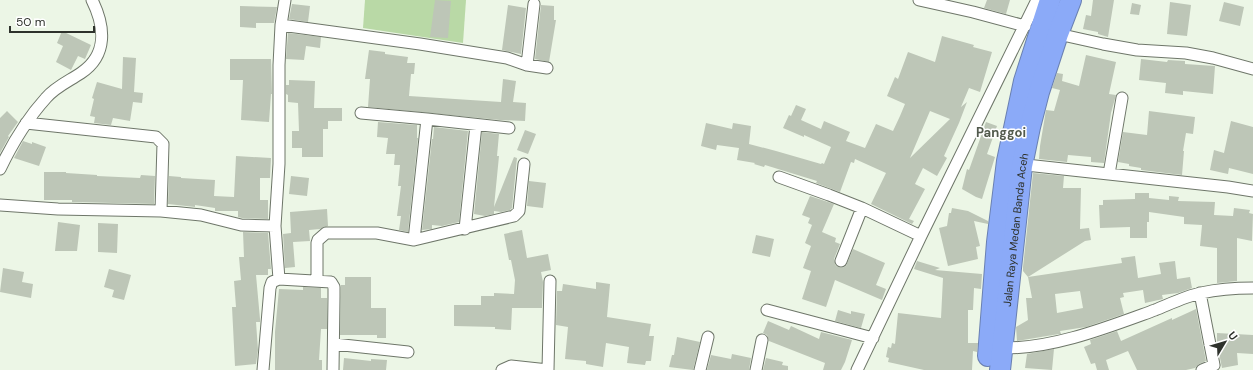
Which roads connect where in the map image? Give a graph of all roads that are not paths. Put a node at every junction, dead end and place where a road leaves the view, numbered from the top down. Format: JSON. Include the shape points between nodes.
{"nodes":[{"id":1,"x":92,"y":0,"type":"edge"},
{"id":2,"x":285,"y":0,"type":"edge"},
{"id":3,"x":919,"y":0,"type":"edge"},
{"id":4,"x":1037,"y":0,"type":"edge"},
{"id":5,"x":1050,"y":0,"type":"edge"},
{"id":6,"x":1071,"y":0,"type":"edge"},
{"id":7,"x":534,"y":4,"type":"dead end"},
{"id":8,"x":280,"y":25,"type":"junction"},
{"id":9,"x":1025,"y":26,"type":"junction"},
{"id":10,"x":1058,"y":34,"type":"junction"},
{"id":11,"x":527,"y":65,"type":"junction"},
{"id":12,"x":547,"y":68,"type":"dead end"},
{"id":13,"x":1253,"y":69,"type":"edge"},
{"id":14,"x":1122,"y":98,"type":"dead end"},
{"id":15,"x":361,"y":113,"type":"dead end"},
{"id":16,"x":427,"y":119,"type":"junction"},
{"id":17,"x":26,"y":123,"type":"junction"},
{"id":18,"x":476,"y":125,"type":"junction"},
{"id":19,"x":510,"y":128,"type":"dead end"},
{"id":20,"x":1014,"y":163,"type":"junction"},
{"id":21,"x":524,"y":164,"type":"dead end"},
{"id":22,"x":0,"y":169,"type":"edge"},
{"id":23,"x":1108,"y":174,"type":"junction"},
{"id":24,"x":779,"y":177,"type":"dead end"},
{"id":25,"x":1253,"y":191,"type":"edge"},
{"id":26,"x":0,"y":205,"type":"edge"},
{"id":27,"x":862,"y":208,"type":"junction"},
{"id":28,"x":161,"y":211,"type":"junction"},
{"id":29,"x":275,"y":226,"type":"junction"},
{"id":30,"x":465,"y":229,"type":"junction"},
{"id":31,"x":921,"y":236,"type":"junction"},
{"id":32,"x":414,"y":240,"type":"junction"},
{"id":33,"x":1004,"y":258,"type":"junction"},
{"id":34,"x":840,"y":261,"type":"dead end"},
{"id":35,"x":279,"y":278,"type":"junction"},
{"id":36,"x":317,"y":281,"type":"junction"},
{"id":37,"x":550,"y":281,"type":"dead end"},
{"id":38,"x":1253,"y":288,"type":"edge"},
{"id":39,"x":1200,"y":293,"type":"junction"},
{"id":40,"x":767,"y":310,"type":"dead end"},
{"id":41,"x":708,"y":338,"type":"dead end"},
{"id":42,"x":873,"y":338,"type":"junction"},
{"id":43,"x":762,"y":340,"type":"dead end"},
{"id":44,"x":334,"y":344,"type":"junction"},
{"id":45,"x":1002,"y":348,"type":"junction"},
{"id":46,"x":408,"y":352,"type":"dead end"},
{"id":47,"x":263,"y":370,"type":"edge"},
{"id":48,"x":333,"y":370,"type":"edge"},
{"id":49,"x":502,"y":370,"type":"edge"},
{"id":50,"x":548,"y":370,"type":"edge"},
{"id":51,"x":700,"y":370,"type":"edge"},
{"id":52,"x":756,"y":370,"type":"edge"},
{"id":53,"x":857,"y":370,"type":"edge"},
{"id":54,"x":986,"y":370,"type":"edge"},
{"id":55,"x":1000,"y":370,"type":"edge"},
{"id":56,"x":1202,"y":370,"type":"edge"}],
"edges":[{"from":1,"to":17,"type":"street","via":[[102,33],[100,47],[94,60],[82,72],[53,91]]},
{"from":2,"to":8,"type":"street"},
{"from":3,"to":9,"type":"street"},
{"from":4,"to":9,"type":"street"},
{"from":5,"to":20,"type":"highway","name":"Jalan Raya Medan Banda Aceh","via":[[1024,81]]},
{"from":6,"to":10,"type":"highway","name":"Jalan Raya Medan Banda Aceh"},
{"from":7,"to":11,"type":"street"},
{"from":8,"to":11,"type":"street","via":[[507,58]]},
{"from":8,"to":29,"type":"street","via":[[279,164]]},
{"from":9,"to":31,"type":"street"},
{"from":10,"to":13,"type":"street","via":[[1130,49],[1186,53]]},
{"from":10,"to":20,"type":"highway","name":"Jalan Raya Medan Banda Aceh","via":[[1030,127]]},
{"from":11,"to":12,"type":"street"},
{"from":14,"to":23,"type":"street"},
{"from":15,"to":16,"type":"street"},
{"from":16,"to":18,"type":"street"},
{"from":16,"to":32,"type":"street"},
{"from":17,"to":22,"type":"street"},
{"from":17,"to":28,"type":"street","via":[[156,136],[163,144]]},
{"from":18,"to":19,"type":"street"},
{"from":18,"to":30,"type":"street"},
{"from":20,"to":23,"type":"street"},
{"from":20,"to":33,"type":"highway","name":"Jalan Raya Medan Banda Aceh"},
{"from":21,"to":30,"type":"street","via":[[517,214],[511,218]]},
{"from":23,"to":25,"type":"street"},
{"from":24,"to":27,"type":"street"},
{"from":26,"to":28,"type":"street"},
{"from":27,"to":31,"type":"street"},
{"from":27,"to":34,"type":"street"},
{"from":28,"to":29,"type":"street","via":[[201,215],[241,225]]},
{"from":29,"to":35,"type":"street"},
{"from":30,"to":32,"type":"street"},
{"from":31,"to":42,"type":"street"},
{"from":32,"to":36,"type":"street","via":[[377,233],[326,233],[317,243]]},
{"from":33,"to":45,"type":"highway","name":"Jalan Raya Medan Banda Aceh"},
{"from":33,"to":54,"type":"highway","name":"Jalan Raya Medan Banda Aceh"},
{"from":35,"to":36,"type":"street"},
{"from":35,"to":47,"type":"street","via":[[272,282],[270,288]]},
{"from":36,"to":44,"type":"street","via":[[331,282],[334,287]]},
{"from":37,"to":50,"type":"street"},
{"from":38,"to":39,"type":"street","via":[[1230,288]]},
{"from":39,"to":45,"type":"street","via":[[1067,340]]},
{"from":39,"to":56,"type":"street","via":[[1214,365]]},
{"from":40,"to":42,"type":"street"},
{"from":41,"to":51,"type":"street"},
{"from":42,"to":53,"type":"street"},
{"from":43,"to":52,"type":"street"},
{"from":44,"to":46,"type":"street"},
{"from":44,"to":48,"type":"street"},
{"from":45,"to":55,"type":"highway","name":"Jalan Raya Medan Banda Aceh"},
{"from":49,"to":50,"type":"street","via":[[511,366]]}]}
